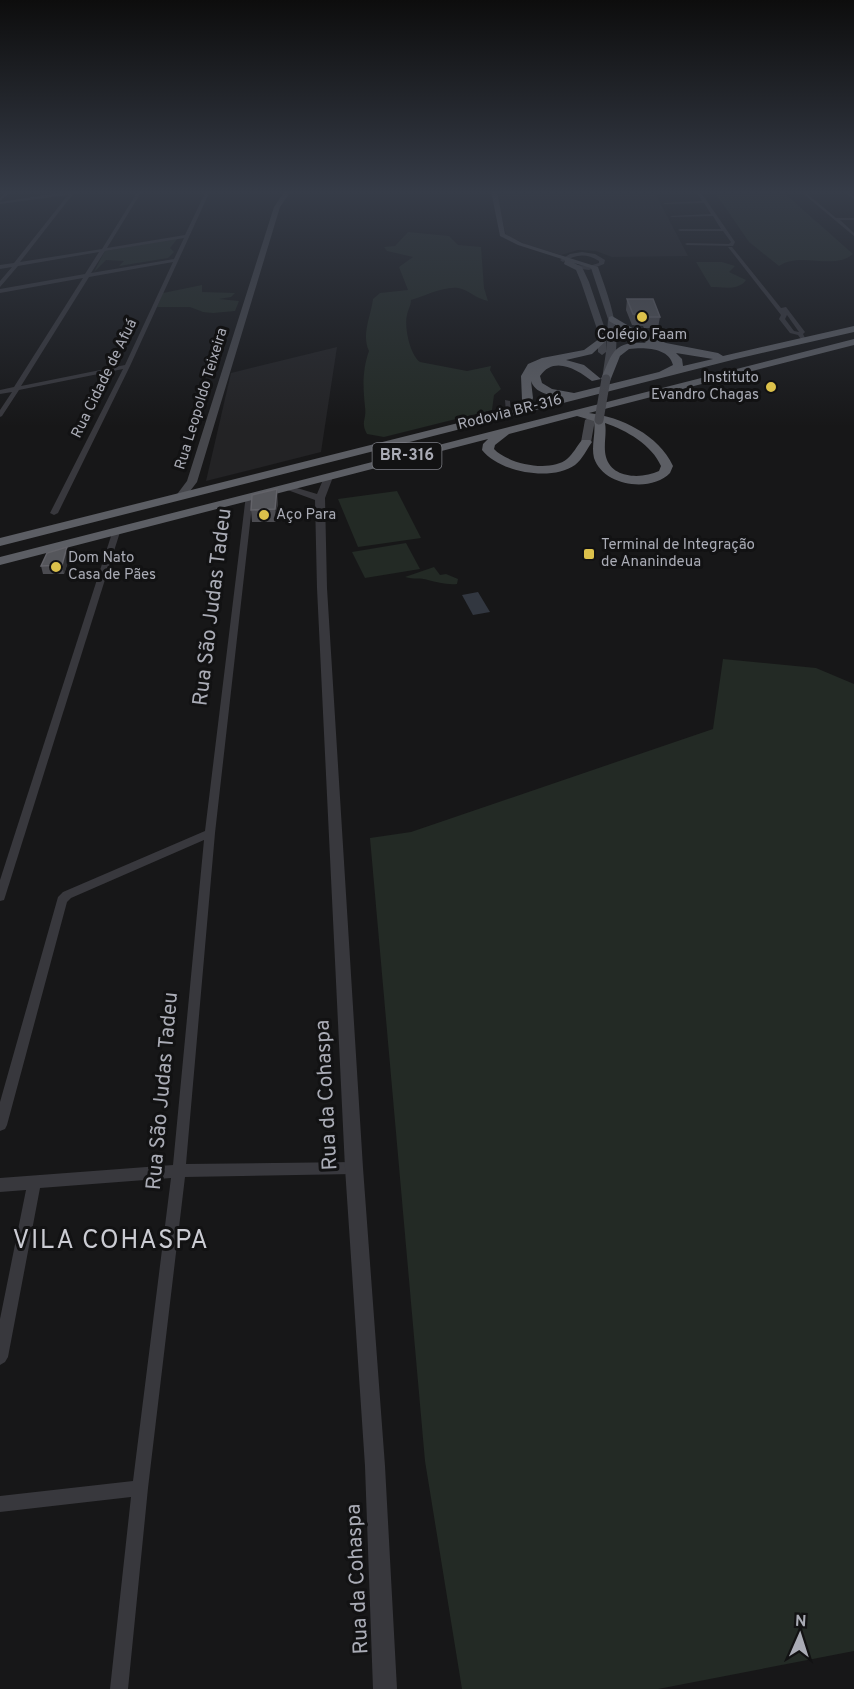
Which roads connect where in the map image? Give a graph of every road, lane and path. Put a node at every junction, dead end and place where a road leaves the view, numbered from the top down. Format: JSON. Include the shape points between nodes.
{"nodes":[{"id":1,"x":11,"y":270,"type":"edge"},
{"id":2,"x":92,"y":270,"type":"edge"},
{"id":3,"x":119,"y":270,"type":"edge"},
{"id":4,"x":171,"y":270,"type":"edge"},
{"id":5,"x":258,"y":270,"type":"edge"},
{"id":6,"x":578,"y":270,"type":"edge"},
{"id":7,"x":595,"y":270,"type":"edge"},
{"id":8,"x":750,"y":270,"type":"edge"},
{"id":9,"x":89,"y":275,"type":"junction"},
{"id":10,"x":0,"y":285,"type":"edge"},
{"id":11,"x":0,"y":291,"type":"edge"},
{"id":12,"x":787,"y":315,"type":"junction"},
{"id":13,"x":612,"y":319,"type":"junction"},
{"id":14,"x":788,"y":327,"type":"junction"},
{"id":15,"x":798,"y":327,"type":"junction"},
{"id":16,"x":854,"y":329,"type":"edge"},
{"id":17,"x":803,"y":338,"type":"junction"},
{"id":18,"x":603,"y":339,"type":"junction"},
{"id":19,"x":854,"y":342,"type":"edge"},
{"id":20,"x":735,"y":357,"type":"junction"},
{"id":21,"x":127,"y":366,"type":"junction"},
{"id":22,"x":652,"y":378,"type":"junction"},
{"id":23,"x":601,"y":379,"type":"junction"},
{"id":24,"x":16,"y":388,"type":"junction"},
{"id":25,"x":0,"y":392,"type":"edge"},
{"id":26,"x":579,"y":396,"type":"junction"},
{"id":27,"x":511,"y":409,"type":"junction"},
{"id":28,"x":0,"y":415,"type":"edge"},
{"id":29,"x":566,"y":417,"type":"junction"},
{"id":30,"x":595,"y":420,"type":"junction"},
{"id":31,"x":506,"y":432,"type":"junction"},
{"id":32,"x":586,"y":442,"type":"joint"},
{"id":33,"x":328,"y":477,"type":"junction"},
{"id":34,"x":192,"y":482,"type":"junction"},
{"id":35,"x":287,"y":488,"type":"junction"},
{"id":36,"x":208,"y":490,"type":"junction"},
{"id":37,"x":180,"y":497,"type":"junction"},
{"id":38,"x":249,"y":497,"type":"junction"},
{"id":39,"x":320,"y":498,"type":"junction"},
{"id":40,"x":54,"y":513,"type":"dead end"},
{"id":41,"x":116,"y":532,"type":"junction"},
{"id":42,"x":0,"y":542,"type":"edge"},
{"id":43,"x":0,"y":561,"type":"edge"},
{"id":44,"x":210,"y":833,"type":"junction"},
{"id":45,"x":0,"y":897,"type":"edge"},
{"id":46,"x":0,"y":1125,"type":"edge"},
{"id":47,"x":354,"y":1168,"type":"junction"},
{"id":48,"x":179,"y":1171,"type":"junction"},
{"id":49,"x":34,"y":1183,"type":"junction"},
{"id":50,"x":0,"y":1185,"type":"edge"},
{"id":51,"x":0,"y":1357,"type":"edge"},
{"id":52,"x":140,"y":1488,"type":"junction"},
{"id":53,"x":0,"y":1504,"type":"edge"},
{"id":54,"x":119,"y":1689,"type":"edge"},
{"id":55,"x":385,"y":1689,"type":"edge"}],
"edges":[{"from":1,"to":10,"type":"street"},
{"from":2,"to":9,"type":"street"},
{"from":3,"to":9,"type":"street"},
{"from":4,"to":21,"type":"street","name":"Rua Cidade de Afuá"},
{"from":5,"to":34,"type":"main road","name":"Rua Leopoldo Teixeira"},
{"from":6,"to":18,"type":"main road"},
{"from":7,"to":13,"type":"main road"},
{"from":8,"to":12,"type":"street"},
{"from":9,"to":11,"type":"street"},
{"from":9,"to":24,"type":"street"},
{"from":12,"to":14,"type":"street","via":[[782,319]]},
{"from":12,"to":15,"type":"street"},
{"from":13,"to":20,"type":"highway","via":[[674,350]]},
{"from":13,"to":23,"type":"main road","via":[[613,335]]},
{"from":14,"to":15,"type":"street"},
{"from":14,"to":17,"type":"street"},
{"from":15,"to":17,"type":"street"},
{"from":16,"to":17,"type":"highway","name":"Rodovia BR-316","number":"BR-316"},
{"from":17,"to":20,"type":"highway","name":"Rodovia BR-316","number":"BR-316"},
{"from":18,"to":23,"type":"main road"},
{"from":18,"to":27,"type":"highway","via":[[591,351],[531,367],[526,377],[527,401]]},
{"from":19,"to":29,"type":"highway","name":"Rodovia BR-316","number":"BR-316"},
{"from":20,"to":22,"type":"highway","name":"Rodovia BR-316","number":"BR-316"},
{"from":21,"to":24,"type":"street"},
{"from":21,"to":40,"type":"street","name":"Rua Cidade de Afuá"},
{"from":22,"to":23,"type":"highway","via":[[678,366],[678,359],[663,350],[637,345],[619,350]]},
{"from":22,"to":26,"type":"highway","name":"Rodovia BR-316","number":"BR-316"},
{"from":23,"to":26,"type":"highway","via":[[572,363],[550,363],[535,372],[535,383],[545,390]]},
{"from":23,"to":30,"type":"main road","bridge":true},
{"from":24,"to":25,"type":"street"},
{"from":24,"to":28,"type":"street"},
{"from":26,"to":27,"type":"highway","name":"Rodovia BR-316","number":"BR-316"},
{"from":27,"to":36,"type":"highway","name":"Rodovia BR-316","number":"BR-316"},
{"from":29,"to":30,"type":"highway","via":[[595,417],[622,424],[656,450],[667,463],[666,471],[642,480],[622,478],[606,470],[599,454],[602,429]]},
{"from":29,"to":31,"type":"highway","name":"Rodovia BR-316","number":"BR-316"},
{"from":30,"to":32,"type":"main road"},
{"from":31,"to":32,"type":"highway","via":[[489,444],[488,450],[498,461],[521,467],[567,465]]},
{"from":31,"to":33,"type":"highway","name":"Rodovia BR-316","number":"BR-316"},
{"from":33,"to":35,"type":"highway","name":"Rodovia BR-316","number":"BR-316"},
{"from":33,"to":39,"type":"street","name":"Rua da Cohaspa"},
{"from":34,"to":36,"type":"main road","name":"Rua Leopoldo Teixeira"},
{"from":34,"to":37,"type":"main road","name":"Rua Leopoldo Teixeira"},
{"from":35,"to":38,"type":"highway","name":"Rodovia BR-316","number":"BR-316"},
{"from":35,"to":39,"type":"street"},
{"from":36,"to":37,"type":"highway","number":"BR-316"},
{"from":37,"to":42,"type":"highway","number":"BR-316"},
{"from":38,"to":41,"type":"highway","name":"Rodovia BR-316","number":"BR-316"},
{"from":38,"to":44,"type":"street","name":"Rua São Judas Tadeu"},
{"from":39,"to":47,"type":"street","name":"Rua da Cohaspa","via":[[322,600]]},
{"from":41,"to":43,"type":"highway","name":"Rodovia BR-316","number":"BR-316"},
{"from":41,"to":45,"type":"street"},
{"from":44,"to":46,"type":"street","via":[[62,900]]},
{"from":44,"to":48,"type":"street","name":"Rua São Judas Tadeu"},
{"from":47,"to":48,"type":"street"},
{"from":47,"to":55,"type":"street","name":"Rua da Cohaspa","via":[[375,1466]]},
{"from":48,"to":49,"type":"street"},
{"from":48,"to":52,"type":"street","name":"Rua São Judas Tadeu"},
{"from":49,"to":50,"type":"street"},
{"from":49,"to":51,"type":"street"},
{"from":52,"to":53,"type":"street"},
{"from":52,"to":54,"type":"street","name":"Rua São Judas Tadeu"}]}
